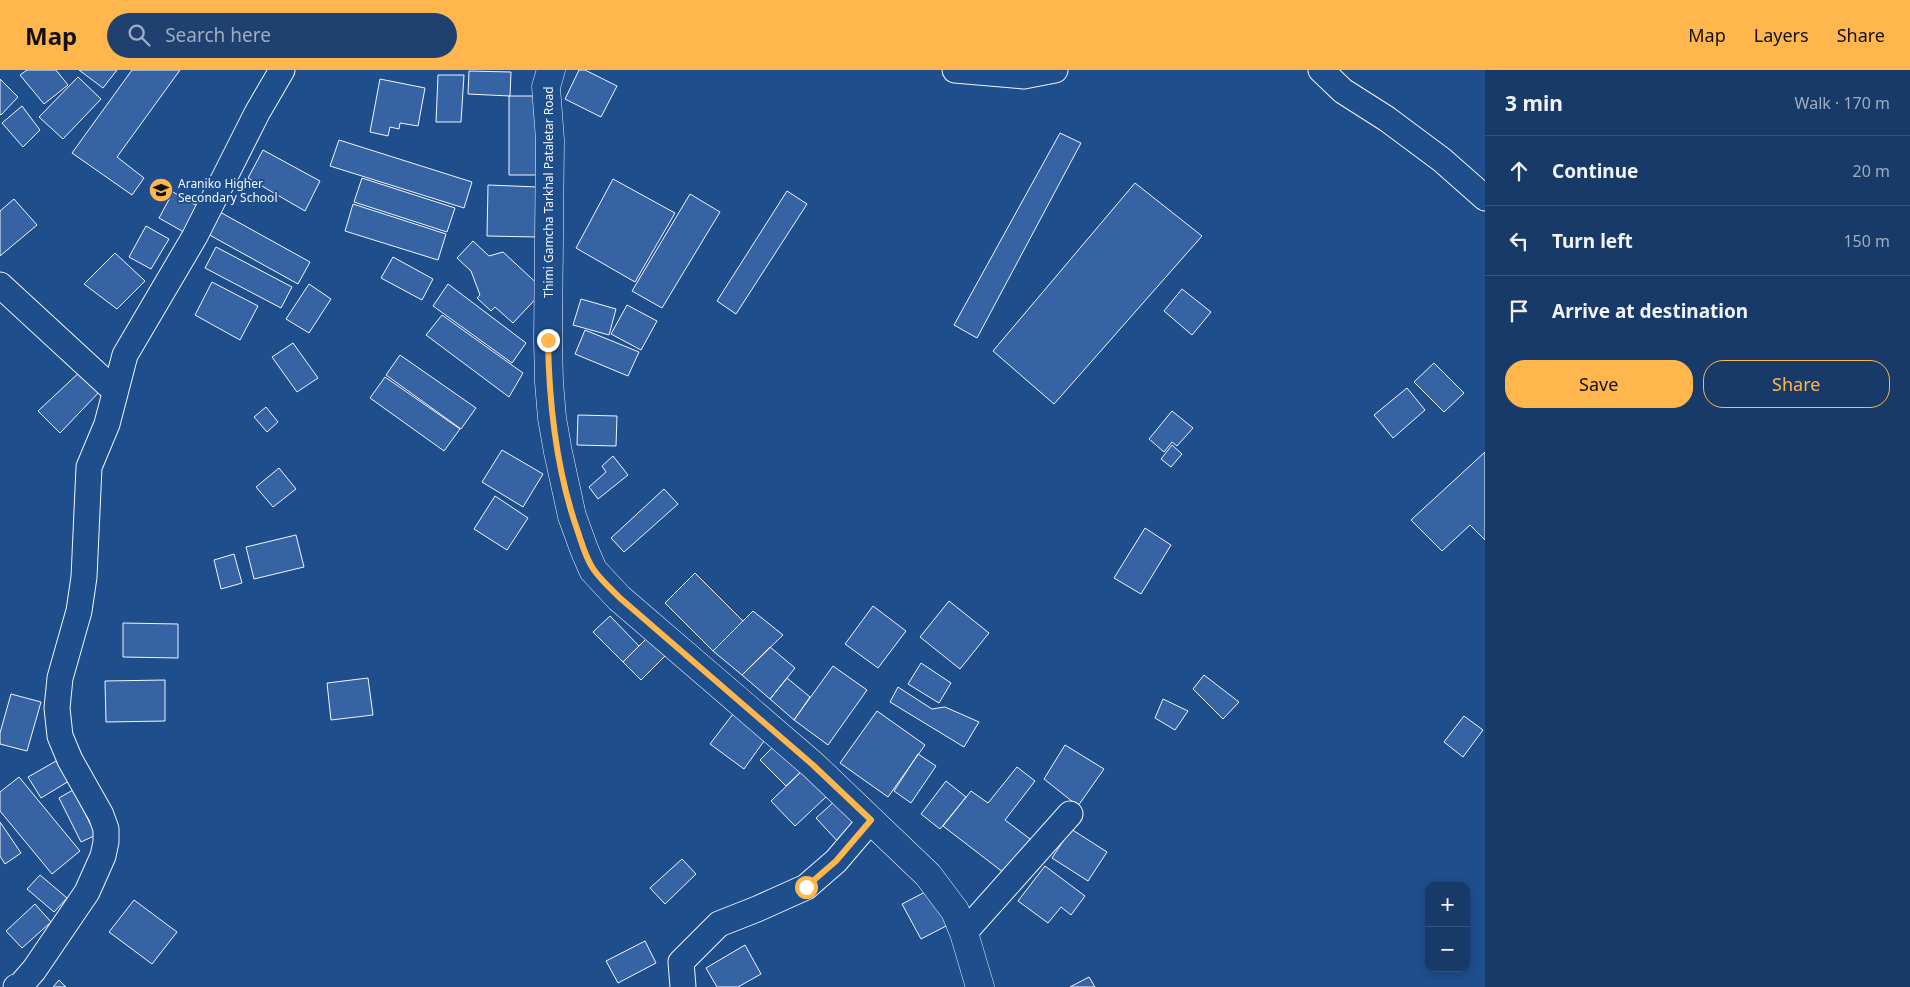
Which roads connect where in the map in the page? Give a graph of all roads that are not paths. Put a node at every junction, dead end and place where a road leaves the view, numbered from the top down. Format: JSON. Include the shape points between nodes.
{"nodes":[{"id":1,"x":282,"y":70,"type":"edge"},
{"id":2,"x":551,"y":70,"type":"edge"},
{"id":3,"x":955,"y":70,"type":"edge"},
{"id":4,"x":1055,"y":70,"type":"edge"},
{"id":5,"x":1321,"y":70,"type":"edge"},
{"id":6,"x":1485,"y":198,"type":"edge"},
{"id":7,"x":0,"y":285,"type":"edge"},
{"id":8,"x":115,"y":391,"type":"junction"},
{"id":9,"x":1070,"y":814,"type":"dead end"},
{"id":10,"x":871,"y":820,"type":"junction"},
{"id":11,"x":964,"y":934,"type":"junction"},
{"id":12,"x":0,"y":978,"type":"edge"},
{"id":13,"x":10,"y":987,"type":"edge"},
{"id":14,"x":16,"y":987,"type":"edge"},
{"id":15,"x":683,"y":987,"type":"edge"},
{"id":16,"x":980,"y":987,"type":"edge"}],
"edges":[{"from":1,"to":8,"type":"street","via":[[195,236],[125,355]]},
{"from":2,"to":10,"type":"street","name":"Thimi Gamcha Tarkhal Pataletar Road","via":[[546,87],[550,140],[549,382],[558,452],[572,516],[584,549],[594,570],[620,598],[813,765]]},
{"from":3,"to":4,"type":"street","via":[[1024,76]]},
{"from":5,"to":6,"type":"street","via":[[1343,91],[1442,160]]},
{"from":7,"to":8,"type":"street"},
{"from":8,"to":14,"type":"street","via":[[107,424],[89,467],[84,577],[79,610],[60,678],[57,708],[60,736],[106,829],[104,849],[87,892],[34,970]]},
{"from":9,"to":11,"type":"street"},
{"from":10,"to":11,"type":"street","name":"Thimi Gamcha Tarkhal Pataletar Road","via":[[928,875],[955,911]]},
{"from":10,"to":15,"type":"street","via":[[836,861],[806,887],[719,924],[681,962]]},
{"from":11,"to":16,"type":"street","name":"Thimi Gamcha Tarkhal Pataletar Road"},
{"from":12,"to":13,"type":"street","via":[[4,985]]}]}
